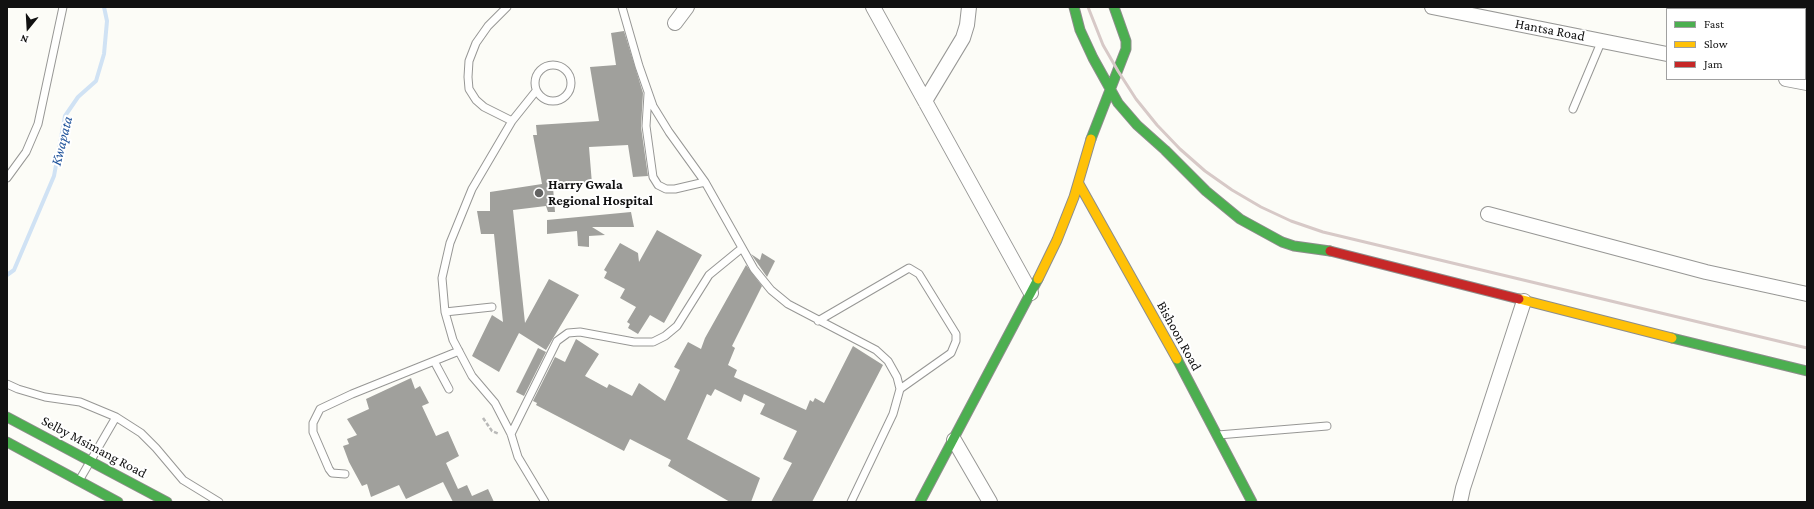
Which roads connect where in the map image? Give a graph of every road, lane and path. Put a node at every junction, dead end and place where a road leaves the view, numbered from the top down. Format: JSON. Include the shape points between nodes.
{"nodes":[{"id":1,"x":63,"y":7,"type":"edge"},
{"id":2,"x":507,"y":7,"type":"edge"},
{"id":3,"x":622,"y":7,"type":"edge"},
{"id":4,"x":687,"y":7,"type":"edge"},
{"id":5,"x":873,"y":7,"type":"edge"},
{"id":6,"x":969,"y":7,"type":"edge"},
{"id":7,"x":1074,"y":7,"type":"edge"},
{"id":8,"x":1114,"y":7,"type":"edge"},
{"id":9,"x":1432,"y":7,"type":"edge"},
{"id":10,"x":675,"y":23,"type":"dead end"},
{"id":11,"x":1602,"y":40,"type":"junction"},
{"id":12,"x":1666,"y":54,"type":"edge"},
{"id":13,"x":1791,"y":80,"type":"edge"},
{"id":14,"x":1807,"y":83,"type":"edge"},
{"id":15,"x":1110,"y":89,"type":"junction"},
{"id":16,"x":648,"y":90,"type":"junction"},
{"id":17,"x":536,"y":91,"type":"junction"},
{"id":18,"x":925,"y":101,"type":"junction"},
{"id":19,"x":1573,"y":109,"type":"dead end"},
{"id":20,"x":512,"y":121,"type":"junction"},
{"id":21,"x":7,"y":178,"type":"edge"},
{"id":22,"x":705,"y":182,"type":"junction"},
{"id":23,"x":1079,"y":184,"type":"junction"},
{"id":24,"x":1488,"y":214,"type":"dead end"},
{"id":25,"x":742,"y":248,"type":"junction"},
{"id":26,"x":1031,"y":293,"type":"junction"},
{"id":27,"x":1807,"y":294,"type":"edge"},
{"id":28,"x":1524,"y":301,"type":"junction"},
{"id":29,"x":492,"y":307,"type":"dead end"},
{"id":30,"x":445,"y":312,"type":"junction"},
{"id":31,"x":818,"y":321,"type":"junction"},
{"id":32,"x":459,"y":351,"type":"junction"},
{"id":33,"x":434,"y":361,"type":"junction"},
{"id":34,"x":1807,"y":371,"type":"edge"},
{"id":35,"x":7,"y":384,"type":"edge"},
{"id":36,"x":449,"y":389,"type":"dead end"},
{"id":37,"x":900,"y":389,"type":"junction"},
{"id":38,"x":7,"y":417,"type":"edge"},
{"id":39,"x":116,"y":417,"type":"junction"},
{"id":40,"x":483,"y":418,"type":"dead end"},
{"id":41,"x":1327,"y":426,"type":"dead end"},
{"id":42,"x":1217,"y":435,"type":"junction"},
{"id":43,"x":512,"y":436,"type":"junction"},
{"id":44,"x":954,"y":440,"type":"junction"},
{"id":45,"x":7,"y":442,"type":"edge"},
{"id":46,"x":90,"y":461,"type":"junction"},
{"id":47,"x":345,"y":474,"type":"dead end"},
{"id":48,"x":79,"y":481,"type":"junction"},
{"id":49,"x":118,"y":502,"type":"edge"},
{"id":50,"x":167,"y":502,"type":"edge"},
{"id":51,"x":219,"y":502,"type":"edge"},
{"id":52,"x":546,"y":502,"type":"edge"},
{"id":53,"x":851,"y":502,"type":"edge"},
{"id":54,"x":920,"y":502,"type":"edge"},
{"id":55,"x":990,"y":502,"type":"edge"},
{"id":56,"x":1252,"y":502,"type":"edge"},
{"id":57,"x":1460,"y":502,"type":"edge"}],
"edges":[{"from":1,"to":21,"type":"lane","via":[[38,124],[26,152]]},
{"from":2,"to":20,"type":"lane","via":[[488,26],[476,44],[469,61],[468,77],[469,89],[476,100]]},
{"from":3,"to":16,"type":"lane"},
{"from":4,"to":10,"type":"street"},
{"from":5,"to":18,"type":"street"},
{"from":6,"to":18,"type":"street","via":[[963,38]]},
{"from":7,"to":15,"type":"street","via":[[1080,30]]},
{"from":8,"to":15,"type":"street","via":[[1126,41],[1126,49]]},
{"from":9,"to":11,"type":"street","name":"Hantsa Road"},
{"from":11,"to":12,"type":"street","name":"Hantsa Road"},
{"from":11,"to":19,"type":"lane"},
{"from":13,"to":14,"type":"street"},
{"from":15,"to":23,"type":"street","via":[[1092,134]]},
{"from":15,"to":28,"type":"street","via":[[1137,125],[1206,191],[1240,220],[1267,234],[1294,246],[1334,251]]},
{"from":16,"to":22,"type":"lane","via":[[669,132]]},
{"from":16,"to":22,"type":"lane","via":[[646,126],[653,177],[658,185],[666,189]]},
{"from":17,"to":17,"type":"lane","via":[[534,81],[538,72],[545,66],[554,64],[563,68],[569,75],[570,89],[561,100],[551,101],[542,98]]},
{"from":17,"to":20,"type":"lane"},
{"from":18,"to":26,"type":"street"},
{"from":20,"to":30,"type":"lane","via":[[472,189],[450,243],[442,278]]},
{"from":22,"to":25,"type":"lane"},
{"from":23,"to":26,"type":"street","via":[[1057,240]]},
{"from":23,"to":42,"type":"street","name":"Bishoon Road"},
{"from":24,"to":27,"type":"street","via":[[1706,272]]},
{"from":25,"to":31,"type":"lane","via":[[754,269],[771,290],[788,304]]},
{"from":25,"to":43,"type":"lane","via":[[709,275],[677,326],[659,339],[653,342],[634,342],[580,332],[568,333],[557,341]]},
{"from":26,"to":44,"type":"street"},
{"from":28,"to":34,"type":"street"},
{"from":28,"to":57,"type":"street"},
{"from":29,"to":30,"type":"lane"},
{"from":30,"to":32,"type":"lane"},
{"from":31,"to":37,"type":"lane","via":[[876,350],[888,361]]},
{"from":31,"to":37,"type":"lane","via":[[909,268],[919,274],[956,334],[956,341],[951,353]]},
{"from":32,"to":33,"type":"lane"},
{"from":32,"to":43,"type":"lane","via":[[472,376],[495,403]]},
{"from":33,"to":36,"type":"lane"},
{"from":33,"to":47,"type":"lane","via":[[320,409],[313,423],[313,432],[332,473]]},
{"from":35,"to":39,"type":"lane","via":[[45,396],[80,402]]},
{"from":37,"to":53,"type":"lane","via":[[893,414]]},
{"from":38,"to":46,"type":"street","name":"Selby Msimang Road"},
{"from":39,"to":46,"type":"lane"},
{"from":39,"to":51,"type":"lane","via":[[141,433],[183,480]]},
{"from":40,"to":43,"type":"path","via":[[492,431]]},
{"from":41,"to":42,"type":"lane"},
{"from":42,"to":56,"type":"street","name":"Bishoon Road"},
{"from":43,"to":52,"type":"lane","via":[[518,457]]},
{"from":44,"to":54,"type":"street"},
{"from":44,"to":55,"type":"street"},
{"from":45,"to":48,"type":"street"},
{"from":46,"to":48,"type":"lane"},
{"from":46,"to":50,"type":"street","name":"Selby Msimang Road"},
{"from":48,"to":49,"type":"street"}]}
